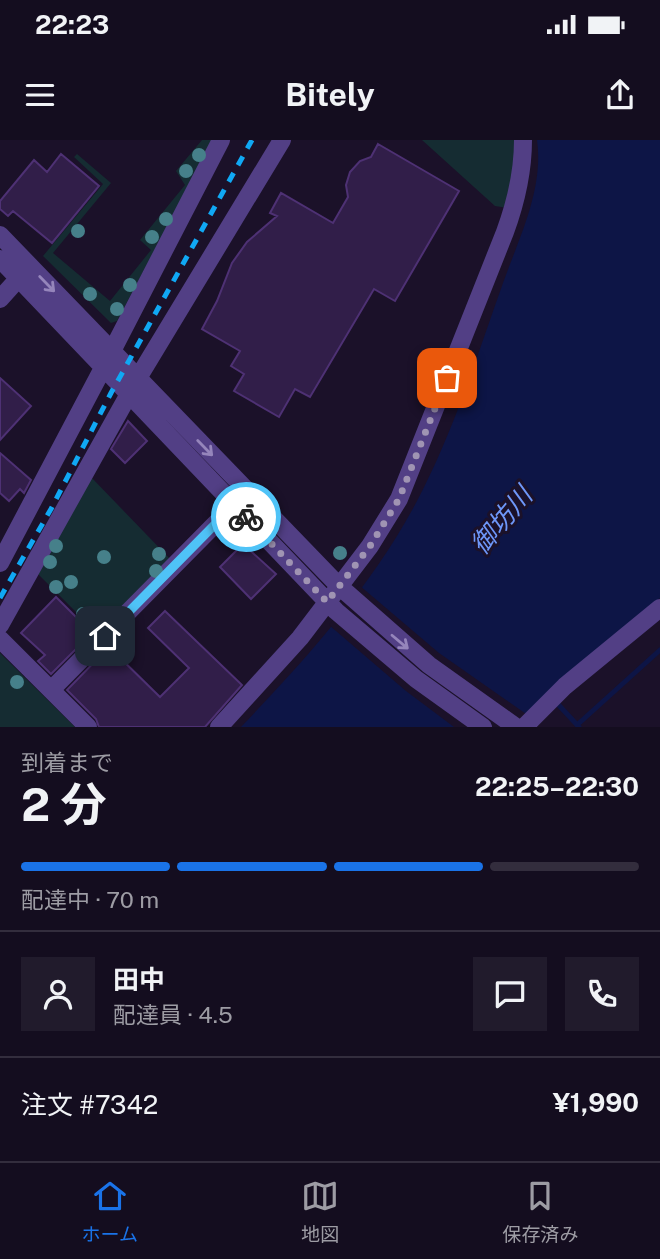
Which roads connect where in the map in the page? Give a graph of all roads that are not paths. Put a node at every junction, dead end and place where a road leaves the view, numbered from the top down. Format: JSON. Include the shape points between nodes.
{"nodes":[{"id":1,"x":221,"y":140,"type":"edge"},
{"id":2,"x":282,"y":140,"type":"edge"},
{"id":3,"x":523,"y":140,"type":"edge"},
{"id":4,"x":0,"y":235,"type":"edge"},
{"id":5,"x":0,"y":259,"type":"edge"},
{"id":6,"x":18,"y":279,"type":"junction"},
{"id":7,"x":0,"y":299,"type":"edge"},
{"id":8,"x":112,"y":351,"type":"junction"},
{"id":9,"x":103,"y":369,"type":"junction"},
{"id":10,"x":138,"y":378,"type":"junction"},
{"id":11,"x":128,"y":395,"type":"junction"},
{"id":12,"x":234,"y":505,"type":"junction"},
{"id":13,"x":0,"y":563,"type":"edge"},
{"id":14,"x":344,"y":591,"type":"junction"},
{"id":15,"x":332,"y":606,"type":"junction"},
{"id":16,"x":660,"y":608,"type":"edge"},
{"id":17,"x":0,"y":625,"type":"edge"},
{"id":18,"x":0,"y":639,"type":"edge"},
{"id":19,"x":51,"y":690,"type":"junction"},
{"id":20,"x":88,"y":727,"type":"edge"},
{"id":21,"x":219,"y":727,"type":"edge"},
{"id":22,"x":483,"y":727,"type":"edge"},
{"id":23,"x":516,"y":727,"type":"edge"},
{"id":24,"x":524,"y":727,"type":"edge"}],
"edges":[{"from":1,"to":8,"type":"street"},
{"from":2,"to":10,"type":"street"},
{"from":3,"to":14,"type":"street","via":[[517,197],[505,232],[399,499]]},
{"from":4,"to":8,"type":"street","one_way":true},
{"from":5,"to":6,"type":"street"},
{"from":6,"to":7,"type":"street"},
{"from":6,"to":9,"type":"street"},
{"from":8,"to":10,"type":"street"},
{"from":9,"to":11,"type":"street"},
{"from":9,"to":13,"type":"street"},
{"from":10,"to":11,"type":"street"},
{"from":10,"to":14,"type":"street","one_way":true},
{"from":11,"to":12,"type":"street"},
{"from":11,"to":17,"type":"street"},
{"from":12,"to":15,"type":"street"},
{"from":12,"to":19,"type":"street"},
{"from":14,"to":15,"type":"street"},
{"from":14,"to":23,"type":"street","one_way":true,"via":[[419,658]]},
{"from":15,"to":21,"type":"street"},
{"from":15,"to":22,"type":"street","via":[[407,671]]},
{"from":16,"to":24,"type":"street","via":[[565,686]]},
{"from":18,"to":19,"type":"street"},
{"from":19,"to":20,"type":"street"}]}
